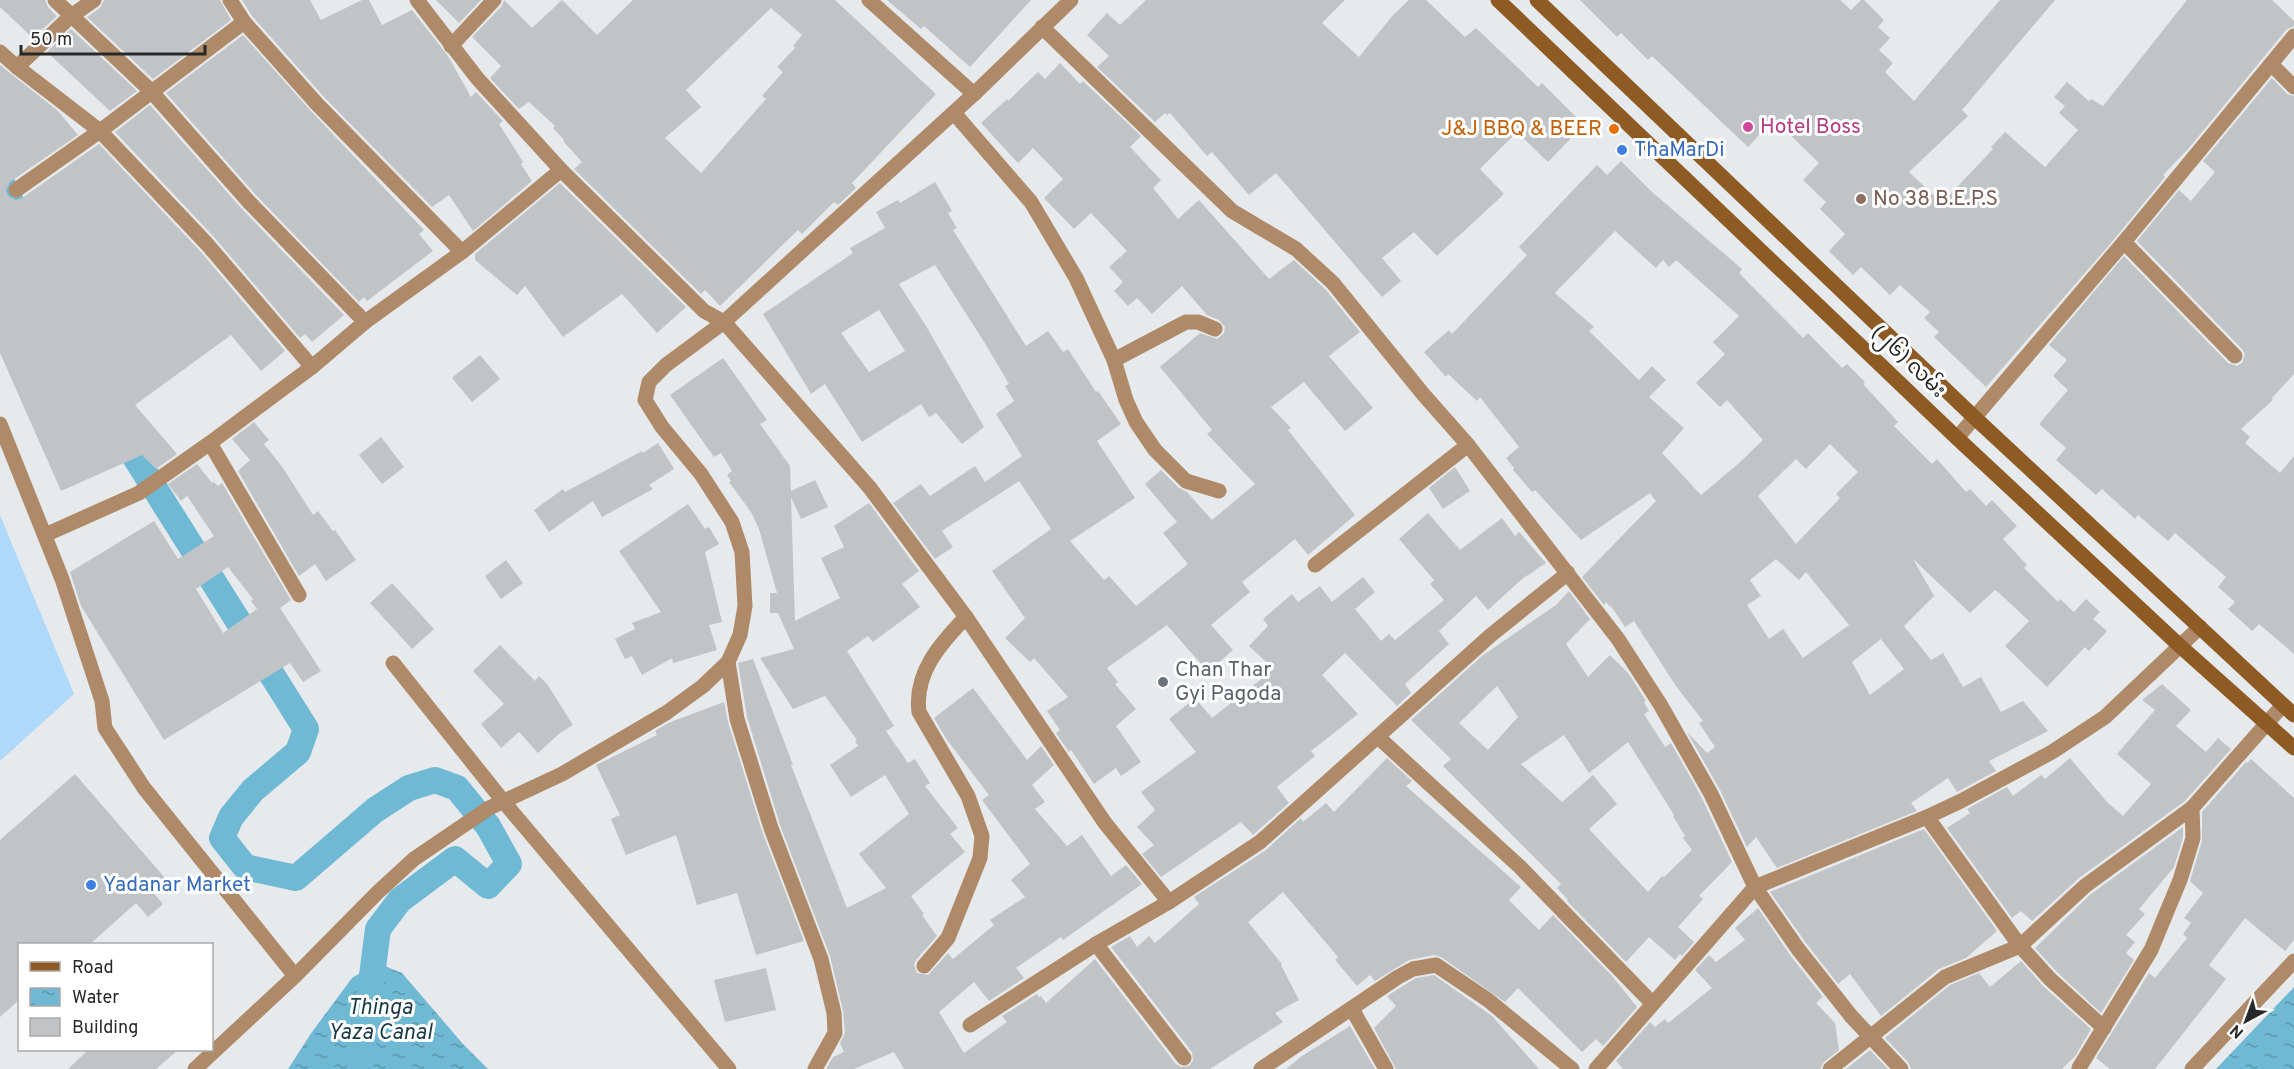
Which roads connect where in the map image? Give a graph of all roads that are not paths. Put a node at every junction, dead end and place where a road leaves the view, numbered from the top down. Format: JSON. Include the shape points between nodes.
{"nodes":[{"id":1,"x":55,"y":0,"type":"edge"},
{"id":2,"x":94,"y":0,"type":"edge"},
{"id":3,"x":230,"y":0,"type":"edge"},
{"id":4,"x":417,"y":0,"type":"edge"},
{"id":5,"x":495,"y":0,"type":"edge"},
{"id":6,"x":869,"y":0,"type":"edge"},
{"id":7,"x":1071,"y":0,"type":"edge"},
{"id":8,"x":1498,"y":0,"type":"edge"},
{"id":9,"x":1537,"y":0,"type":"edge"},
{"id":10,"x":71,"y":16,"type":"junction"},
{"id":11,"x":244,"y":22,"type":"junction"},
{"id":12,"x":1042,"y":27,"type":"junction"},
{"id":13,"x":2294,"y":36,"type":"edge"},
{"id":14,"x":451,"y":46,"type":"junction"},
{"id":15,"x":0,"y":52,"type":"edge"},
{"id":16,"x":2271,"y":64,"type":"junction"},
{"id":17,"x":16,"y":67,"type":"junction"},
{"id":18,"x":2294,"y":87,"type":"edge"},
{"id":19,"x":151,"y":91,"type":"junction"},
{"id":20,"x":974,"y":94,"type":"junction"},
{"id":21,"x":954,"y":113,"type":"junction"},
{"id":22,"x":100,"y":131,"type":"junction"},
{"id":23,"x":1685,"y":142,"type":"junction"},
{"id":24,"x":1668,"y":161,"type":"junction"},
{"id":25,"x":561,"y":170,"type":"junction"},
{"id":26,"x":16,"y":190,"type":"dead end"},
{"id":27,"x":2124,"y":242,"type":"junction"},
{"id":28,"x":462,"y":252,"type":"junction"},
{"id":29,"x":365,"y":322,"type":"junction"},
{"id":30,"x":724,"y":322,"type":"junction"},
{"id":31,"x":1215,"y":329,"type":"dead end"},
{"id":32,"x":2235,"y":356,"type":"dead end"},
{"id":33,"x":1114,"y":360,"type":"junction"},
{"id":34,"x":312,"y":367,"type":"junction"},
{"id":35,"x":1974,"y":417,"type":"junction"},
{"id":36,"x":0,"y":424,"type":"edge"},
{"id":37,"x":1957,"y":438,"type":"junction"},
{"id":38,"x":210,"y":443,"type":"junction"},
{"id":39,"x":1468,"y":445,"type":"junction"},
{"id":40,"x":1219,"y":491,"type":"dead end"},
{"id":41,"x":45,"y":535,"type":"junction"},
{"id":42,"x":1315,"y":566,"type":"dead end"},
{"id":43,"x":1568,"y":573,"type":"junction"},
{"id":44,"x":299,"y":595,"type":"dead end"},
{"id":45,"x":966,"y":617,"type":"junction"},
{"id":46,"x":2200,"y":627,"type":"junction"},
{"id":47,"x":2180,"y":646,"type":"junction"},
{"id":48,"x":728,"y":662,"type":"junction"},
{"id":49,"x":393,"y":663,"type":"dead end"},
{"id":50,"x":2288,"y":710,"type":"edge"},
{"id":51,"x":2267,"y":723,"type":"junction"},
{"id":52,"x":1378,"y":737,"type":"junction"},
{"id":53,"x":2294,"y":748,"type":"edge"},
{"id":54,"x":496,"y":804,"type":"junction"},
{"id":55,"x":2192,"y":808,"type":"junction"},
{"id":56,"x":1926,"y":817,"type":"junction"},
{"id":57,"x":1755,"y":887,"type":"junction"},
{"id":58,"x":1168,"y":902,"type":"junction"},
{"id":59,"x":1096,"y":944,"type":"junction"},
{"id":60,"x":2020,"y":946,"type":"junction"},
{"id":61,"x":2294,"y":961,"type":"edge"},
{"id":62,"x":924,"y":966,"type":"dead end"},
{"id":63,"x":295,"y":976,"type":"junction"},
{"id":64,"x":1652,"y":1003,"type":"junction"},
{"id":65,"x":1352,"y":1009,"type":"junction"},
{"id":66,"x":970,"y":1024,"type":"dead end"},
{"id":67,"x":2104,"y":1028,"type":"junction"},
{"id":68,"x":1869,"y":1035,"type":"junction"},
{"id":69,"x":1184,"y":1058,"type":"dead end"},
{"id":70,"x":1601,"y":1067,"type":"edge"},
{"id":71,"x":2079,"y":1068,"type":"edge"},
{"id":72,"x":195,"y":1069,"type":"edge"},
{"id":73,"x":729,"y":1069,"type":"edge"},
{"id":74,"x":816,"y":1069,"type":"edge"},
{"id":75,"x":1261,"y":1069,"type":"edge"},
{"id":76,"x":1386,"y":1069,"type":"edge"},
{"id":77,"x":1572,"y":1069,"type":"edge"},
{"id":78,"x":1830,"y":1069,"type":"edge"},
{"id":79,"x":1901,"y":1069,"type":"edge"},
{"id":80,"x":2192,"y":1069,"type":"edge"}],
"edges":[{"from":1,"to":10,"type":"street"},
{"from":2,"to":10,"type":"street"},
{"from":3,"to":11,"type":"street"},
{"from":4,"to":14,"type":"street"},
{"from":5,"to":14,"type":"street"},
{"from":6,"to":20,"type":"street"},
{"from":7,"to":12,"type":"street"},
{"from":8,"to":24,"type":"main road","name":"(၂၆) လမ်း"},
{"from":9,"to":23,"type":"main road","name":"(၂၆) လမ်း"},
{"from":10,"to":17,"type":"street"},
{"from":10,"to":19,"type":"street"},
{"from":11,"to":19,"type":"street"},
{"from":11,"to":28,"type":"street","via":[[317,104]]},
{"from":12,"to":20,"type":"street"},
{"from":12,"to":39,"type":"street","via":[[1232,211],[1296,249],[1332,283]]},
{"from":13,"to":16,"type":"street"},
{"from":14,"to":25,"type":"street"},
{"from":15,"to":17,"type":"street"},
{"from":16,"to":18,"type":"street"},
{"from":16,"to":27,"type":"street"},
{"from":17,"to":22,"type":"street"},
{"from":19,"to":22,"type":"street"},
{"from":19,"to":29,"type":"street","via":[[249,202]]},
{"from":20,"to":21,"type":"street"},
{"from":21,"to":30,"type":"street"},
{"from":21,"to":33,"type":"street","via":[[1031,202],[1076,278]]},
{"from":22,"to":26,"type":"street"},
{"from":22,"to":34,"type":"street","via":[[207,244]]},
{"from":23,"to":24,"type":"main road"},
{"from":23,"to":35,"type":"main road","name":"(၂၆) လမ်း"},
{"from":24,"to":37,"type":"main road","name":"(၂၆) လမ်း"},
{"from":25,"to":28,"type":"street"},
{"from":25,"to":30,"type":"street","via":[[704,311]]},
{"from":27,"to":32,"type":"street"},
{"from":27,"to":35,"type":"street"},
{"from":28,"to":29,"type":"street"},
{"from":29,"to":34,"type":"street"},
{"from":30,"to":45,"type":"street","via":[[870,488]]},
{"from":30,"to":48,"type":"street","via":[[666,365],[649,382],[645,400],[708,483],[732,522],[742,552],[745,606],[740,635]]},
{"from":31,"to":33,"type":"street","via":[[1186,322]]},
{"from":33,"to":40,"type":"street","via":[[1136,422],[1155,450],[1186,482]]},
{"from":34,"to":38,"type":"street"},
{"from":35,"to":37,"type":"street"},
{"from":35,"to":46,"type":"main road","name":"(၂၆) လမ်း"},
{"from":36,"to":41,"type":"street"},
{"from":37,"to":47,"type":"main road","name":"(၂၆) လမ်း"},
{"from":38,"to":41,"type":"street","via":[[139,493]]},
{"from":38,"to":44,"type":"street"},
{"from":39,"to":42,"type":"street"},
{"from":39,"to":43,"type":"street"},
{"from":41,"to":63,"type":"street","via":[[102,701],[105,728],[144,788]]},
{"from":43,"to":52,"type":"street","via":[[1491,635]]},
{"from":43,"to":57,"type":"street","via":[[1660,704]]},
{"from":45,"to":58,"type":"street","via":[[1105,823]]},
{"from":45,"to":62,"type":"street","via":[[940,644],[921,678],[917,697],[919,712],[968,796],[982,836],[981,858],[948,938]]},
{"from":46,"to":47,"type":"street"},
{"from":46,"to":50,"type":"main road","name":"(၂၆) လမ်း"},
{"from":47,"to":51,"type":"main road","name":"(၂၆) လမ်း"},
{"from":47,"to":56,"type":"street","via":[[2127,699],[2096,723],[2052,752]]},
{"from":48,"to":54,"type":"street","via":[[666,712],[562,774]]},
{"from":48,"to":74,"type":"street","via":[[737,719],[771,828],[821,959],[834,1013],[835,1034]]},
{"from":49,"to":54,"type":"street"},
{"from":50,"to":51,"type":"street"},
{"from":51,"to":53,"type":"main road","name":"(၂၆) လမ်း"},
{"from":51,"to":55,"type":"street"},
{"from":52,"to":58,"type":"street","via":[[1260,842]]},
{"from":52,"to":64,"type":"street","via":[[1520,867]]},
{"from":54,"to":63,"type":"street","via":[[399,871]]},
{"from":54,"to":73,"type":"street"},
{"from":55,"to":60,"type":"street","via":[[2085,886]]},
{"from":55,"to":67,"type":"street","via":[[2193,838],[2180,880],[2151,950]]},
{"from":56,"to":57,"type":"street"},
{"from":56,"to":60,"type":"street"},
{"from":57,"to":64,"type":"street"},
{"from":57,"to":68,"type":"street","via":[[1805,957]]},
{"from":58,"to":59,"type":"street"},
{"from":59,"to":66,"type":"street"},
{"from":59,"to":69,"type":"street"},
{"from":60,"to":67,"type":"street"},
{"from":60,"to":68,"type":"street","via":[[1945,976]]},
{"from":61,"to":80,"type":"street"},
{"from":63,"to":72,"type":"street"},
{"from":64,"to":70,"type":"street"},
{"from":65,"to":75,"type":"street"},
{"from":65,"to":76,"type":"street"},
{"from":65,"to":77,"type":"street","via":[[1405,973],[1436,965],[1488,1000]]},
{"from":67,"to":71,"type":"street"},
{"from":68,"to":78,"type":"street"},
{"from":68,"to":79,"type":"street"}]}
